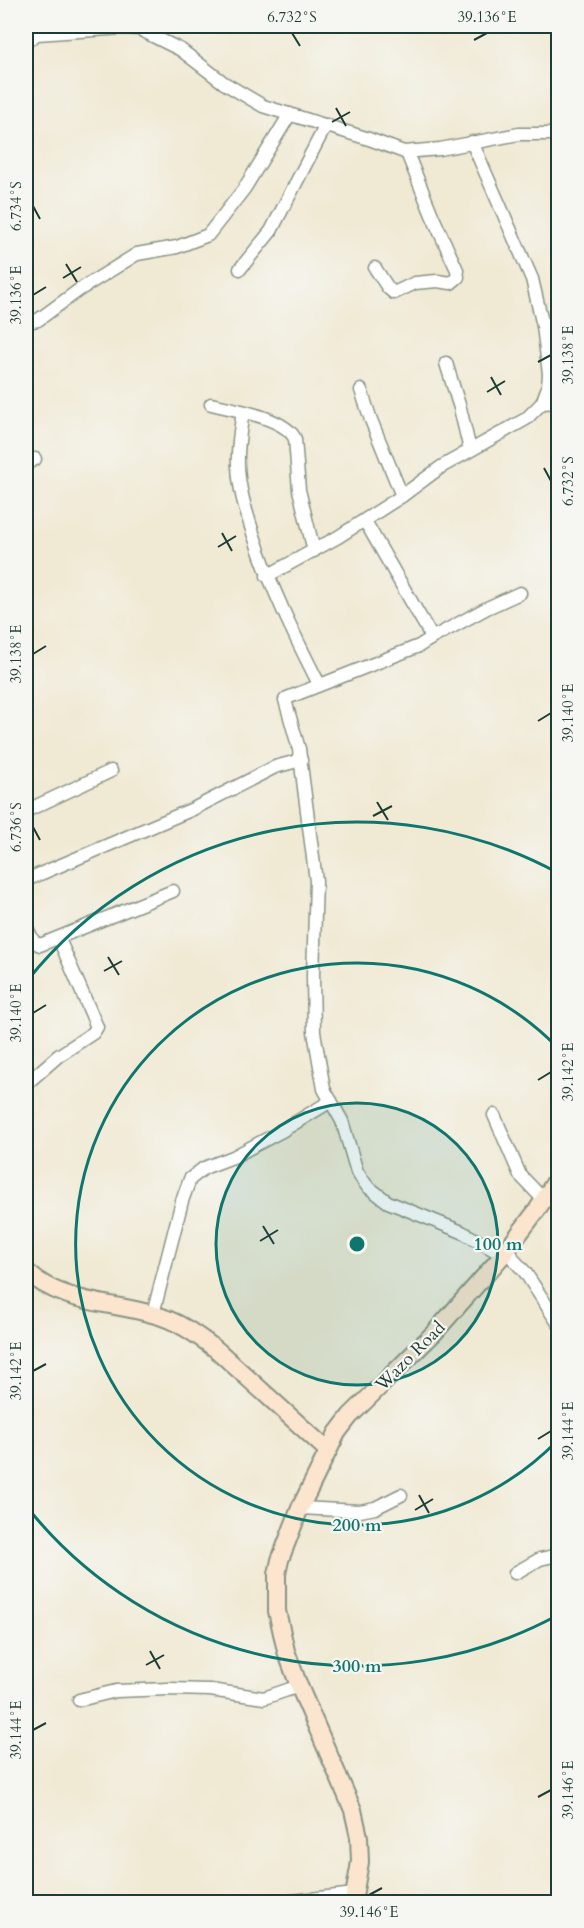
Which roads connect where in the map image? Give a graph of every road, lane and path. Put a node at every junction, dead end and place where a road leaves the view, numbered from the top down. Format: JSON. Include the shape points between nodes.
{"nodes":[{"id":1,"x":123,"y":27,"type":"edge"},
{"id":2,"x":26,"y":42,"type":"edge"},
{"id":3,"x":290,"y":114,"type":"junction"},
{"id":4,"x":326,"y":125,"type":"junction"},
{"id":5,"x":558,"y":134,"type":"edge"},
{"id":6,"x":472,"y":142,"type":"junction"},
{"id":7,"x":407,"y":153,"type":"junction"},
{"id":8,"x":375,"y":268,"type":"dead end"},
{"id":9,"x":240,"y":269,"type":"dead end"},
{"id":10,"x":26,"y":322,"type":"edge"},
{"id":11,"x":446,"y":363,"type":"dead end"},
{"id":12,"x":361,"y":390,"type":"dead end"},
{"id":13,"x":558,"y":402,"type":"edge"},
{"id":14,"x":211,"y":404,"type":"dead end"},
{"id":15,"x":542,"y":404,"type":"junction"},
{"id":16,"x":243,"y":412,"type":"junction"},
{"id":17,"x":470,"y":450,"type":"junction"},
{"id":18,"x":402,"y":496,"type":"junction"},
{"id":19,"x":365,"y":521,"type":"junction"},
{"id":20,"x":314,"y":551,"type":"junction"},
{"id":21,"x":267,"y":576,"type":"junction"},
{"id":22,"x":520,"y":593,"type":"dead end"},
{"id":23,"x":430,"y":639,"type":"junction"},
{"id":24,"x":319,"y":684,"type":"junction"},
{"id":25,"x":301,"y":760,"type":"junction"},
{"id":26,"x":111,"y":771,"type":"dead end"},
{"id":27,"x":26,"y":811,"type":"edge"},
{"id":28,"x":26,"y":880,"type":"edge"},
{"id":29,"x":173,"y":891,"type":"dead end"},
{"id":30,"x":26,"y":927,"type":"edge"},
{"id":31,"x":59,"y":939,"type":"junction"},
{"id":32,"x":26,"y":1084,"type":"edge"},
{"id":33,"x":331,"y":1101,"type":"junction"},
{"id":34,"x":494,"y":1115,"type":"dead end"},
{"id":35,"x":558,"y":1177,"type":"edge"},
{"id":36,"x":544,"y":1200,"type":"junction"},
{"id":37,"x":506,"y":1251,"type":"junction"},
{"id":38,"x":26,"y":1271,"type":"edge"},
{"id":39,"x":153,"y":1314,"type":"junction"},
{"id":40,"x":558,"y":1323,"type":"edge"},
{"id":41,"x":327,"y":1450,"type":"junction"},
{"id":42,"x":401,"y":1495,"type":"dead end"},
{"id":43,"x":300,"y":1508,"type":"junction"},
{"id":44,"x":558,"y":1555,"type":"edge"},
{"id":45,"x":515,"y":1573,"type":"dead end"},
{"id":46,"x":298,"y":1686,"type":"junction"},
{"id":47,"x":79,"y":1700,"type":"dead end"},
{"id":48,"x":354,"y":1898,"type":"edge"},
{"id":49,"x":283,"y":1902,"type":"edge"}],
"edges":[{"from":1,"to":2,"type":"street","via":[[38,34]]},
{"from":1,"to":3,"type":"street","via":[[139,29],[167,42],[238,92],[263,106]]},
{"from":3,"to":4,"type":"street"},
{"from":3,"to":10,"type":"street","via":[[244,189],[208,235],[177,248],[137,254],[38,320]]},
{"from":4,"to":7,"type":"street"},
{"from":4,"to":9,"type":"street","via":[[271,231]]},
{"from":5,"to":6,"type":"street","via":[[519,134]]},
{"from":6,"to":7,"type":"street"},
{"from":6,"to":15,"type":"street","via":[[532,279],[549,374]]},
{"from":7,"to":8,"type":"street","via":[[458,277],[449,283],[415,283],[394,293]]},
{"from":11,"to":17,"type":"street"},
{"from":12,"to":18,"type":"street"},
{"from":13,"to":15,"type":"street"},
{"from":14,"to":16,"type":"street"},
{"from":15,"to":17,"type":"street","via":[[526,418]]},
{"from":16,"to":20,"type":"street","via":[[292,432],[299,490]]},
{"from":16,"to":21,"type":"street","via":[[238,462],[241,492]]},
{"from":17,"to":18,"type":"street"},
{"from":18,"to":19,"type":"street"},
{"from":19,"to":20,"type":"street"},
{"from":19,"to":23,"type":"street"},
{"from":20,"to":21,"type":"street"},
{"from":21,"to":24,"type":"street"},
{"from":22,"to":23,"type":"street"},
{"from":23,"to":24,"type":"street"},
{"from":24,"to":25,"type":"street","via":[[285,699]]},
{"from":25,"to":28,"type":"street","via":[[274,767],[193,809]]},
{"from":25,"to":33,"type":"street","via":[[316,881],[314,1032],[323,1083]]},
{"from":26,"to":27,"type":"street"},
{"from":29,"to":31,"type":"street"},
{"from":30,"to":31,"type":"street","via":[[38,945]]},
{"from":31,"to":32,"type":"street","via":[[97,1027]]},
{"from":33,"to":37,"type":"street","via":[[342,1121],[358,1175],[367,1186],[388,1202]]},
{"from":33,"to":39,"type":"street","via":[[190,1179]]},
{"from":34,"to":36,"type":"street","via":[[520,1175]]},
{"from":35,"to":36,"type":"main road","name":"Wazo Road"},
{"from":36,"to":37,"type":"main road","name":"Wazo Road"},
{"from":37,"to":40,"type":"street","via":[[525,1272]]},
{"from":37,"to":41,"type":"main road","name":"Wazo Road","via":[[435,1332],[350,1416]]},
{"from":38,"to":39,"type":"main road","via":[[70,1296]]},
{"from":39,"to":41,"type":"main road","via":[[198,1335]]},
{"from":41,"to":43,"type":"main road","name":"Wazo Road"},
{"from":42,"to":43,"type":"street","via":[[360,1511]]},
{"from":43,"to":46,"type":"main road","name":"Wazo Road","via":[[283,1547],[277,1574],[277,1611]]},
{"from":44,"to":45,"type":"street","via":[[540,1558]]},
{"from":46,"to":47,"type":"street","via":[[264,1698],[169,1689],[116,1691]]},
{"from":46,"to":48,"type":"main road","name":"Wazo Road","via":[[353,1810],[360,1862]]},
{"from":48,"to":49,"type":"street"}]}
